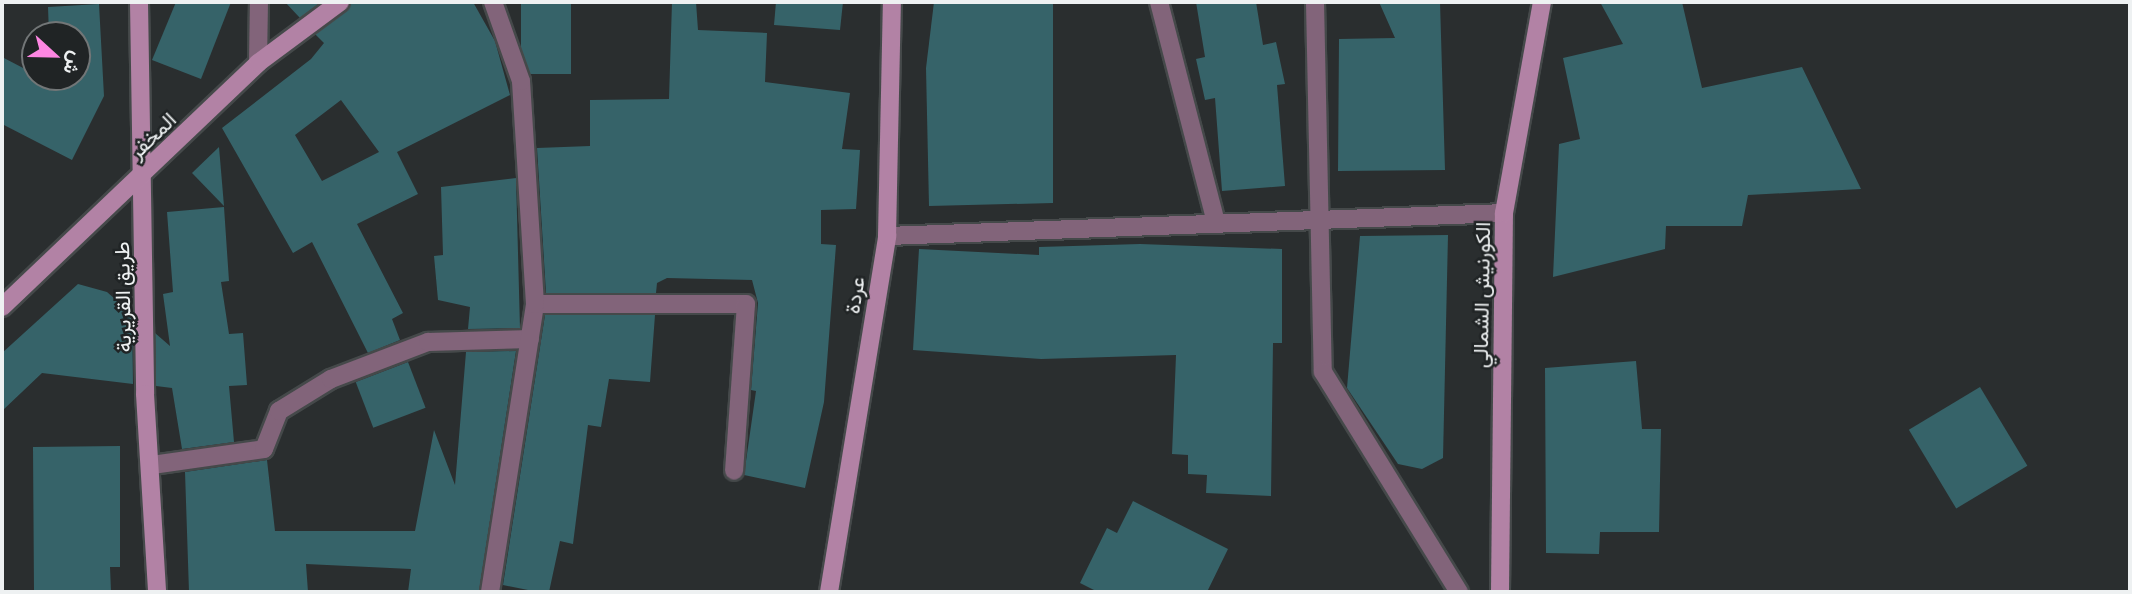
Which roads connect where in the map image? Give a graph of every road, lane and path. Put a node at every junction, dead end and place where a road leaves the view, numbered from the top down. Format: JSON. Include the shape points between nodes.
{"nodes":[{"id":1,"x":139,"y":2,"type":"edge"},
{"id":2,"x":259,"y":2,"type":"edge"},
{"id":3,"x":340,"y":2,"type":"edge"},
{"id":4,"x":493,"y":2,"type":"edge"},
{"id":5,"x":892,"y":2,"type":"edge"},
{"id":6,"x":1159,"y":2,"type":"edge"},
{"id":7,"x":1315,"y":2,"type":"edge"},
{"id":8,"x":1542,"y":2,"type":"edge"},
{"id":9,"x":258,"y":63,"type":"junction"},
{"id":10,"x":143,"y":176,"type":"junction"},
{"id":11,"x":1504,"y":214,"type":"junction"},
{"id":12,"x":1316,"y":218,"type":"junction"},
{"id":13,"x":1216,"y":223,"type":"junction"},
{"id":14,"x":887,"y":236,"type":"junction"},
{"id":15,"x":535,"y":304,"type":"junction"},
{"id":16,"x":2,"y":307,"type":"edge"},
{"id":17,"x":530,"y":339,"type":"junction"},
{"id":18,"x":152,"y":465,"type":"junction"},
{"id":19,"x":734,"y":471,"type":"dead end"},
{"id":20,"x":157,"y":592,"type":"edge"},
{"id":21,"x":490,"y":592,"type":"edge"},
{"id":22,"x":829,"y":592,"type":"edge"},
{"id":23,"x":1459,"y":592,"type":"edge"},
{"id":24,"x":1500,"y":592,"type":"edge"}],
"edges":[{"from":1,"to":10,"type":"street","name":"طريق القريرية"},
{"from":2,"to":9,"type":"street"},
{"from":3,"to":9,"type":"street","name":"المخفر"},
{"from":4,"to":15,"type":"street","via":[[522,81]]},
{"from":5,"to":14,"type":"street","name":"عردة"},
{"from":6,"to":13,"type":"street"},
{"from":7,"to":12,"type":"street"},
{"from":8,"to":11,"type":"street","name":"الكورنيش الشمالي"},
{"from":9,"to":10,"type":"street","name":"المخفر"},
{"from":10,"to":16,"type":"street","name":"المخفر"},
{"from":10,"to":18,"type":"street","name":"طريق القريرية"},
{"from":11,"to":12,"type":"street"},
{"from":11,"to":24,"type":"street","name":"الكورنيش الشمالي"},
{"from":12,"to":13,"type":"street"},
{"from":12,"to":23,"type":"street","via":[[1323,372]]},
{"from":13,"to":14,"type":"street"},
{"from":14,"to":22,"type":"street","name":"عردة"},
{"from":15,"to":17,"type":"street"},
{"from":15,"to":19,"type":"street","via":[[746,304]]},
{"from":17,"to":18,"type":"street","via":[[428,342],[331,379],[279,411],[264,449]]},
{"from":17,"to":21,"type":"street"},
{"from":18,"to":20,"type":"street","name":"طريق القريرية"}]}
